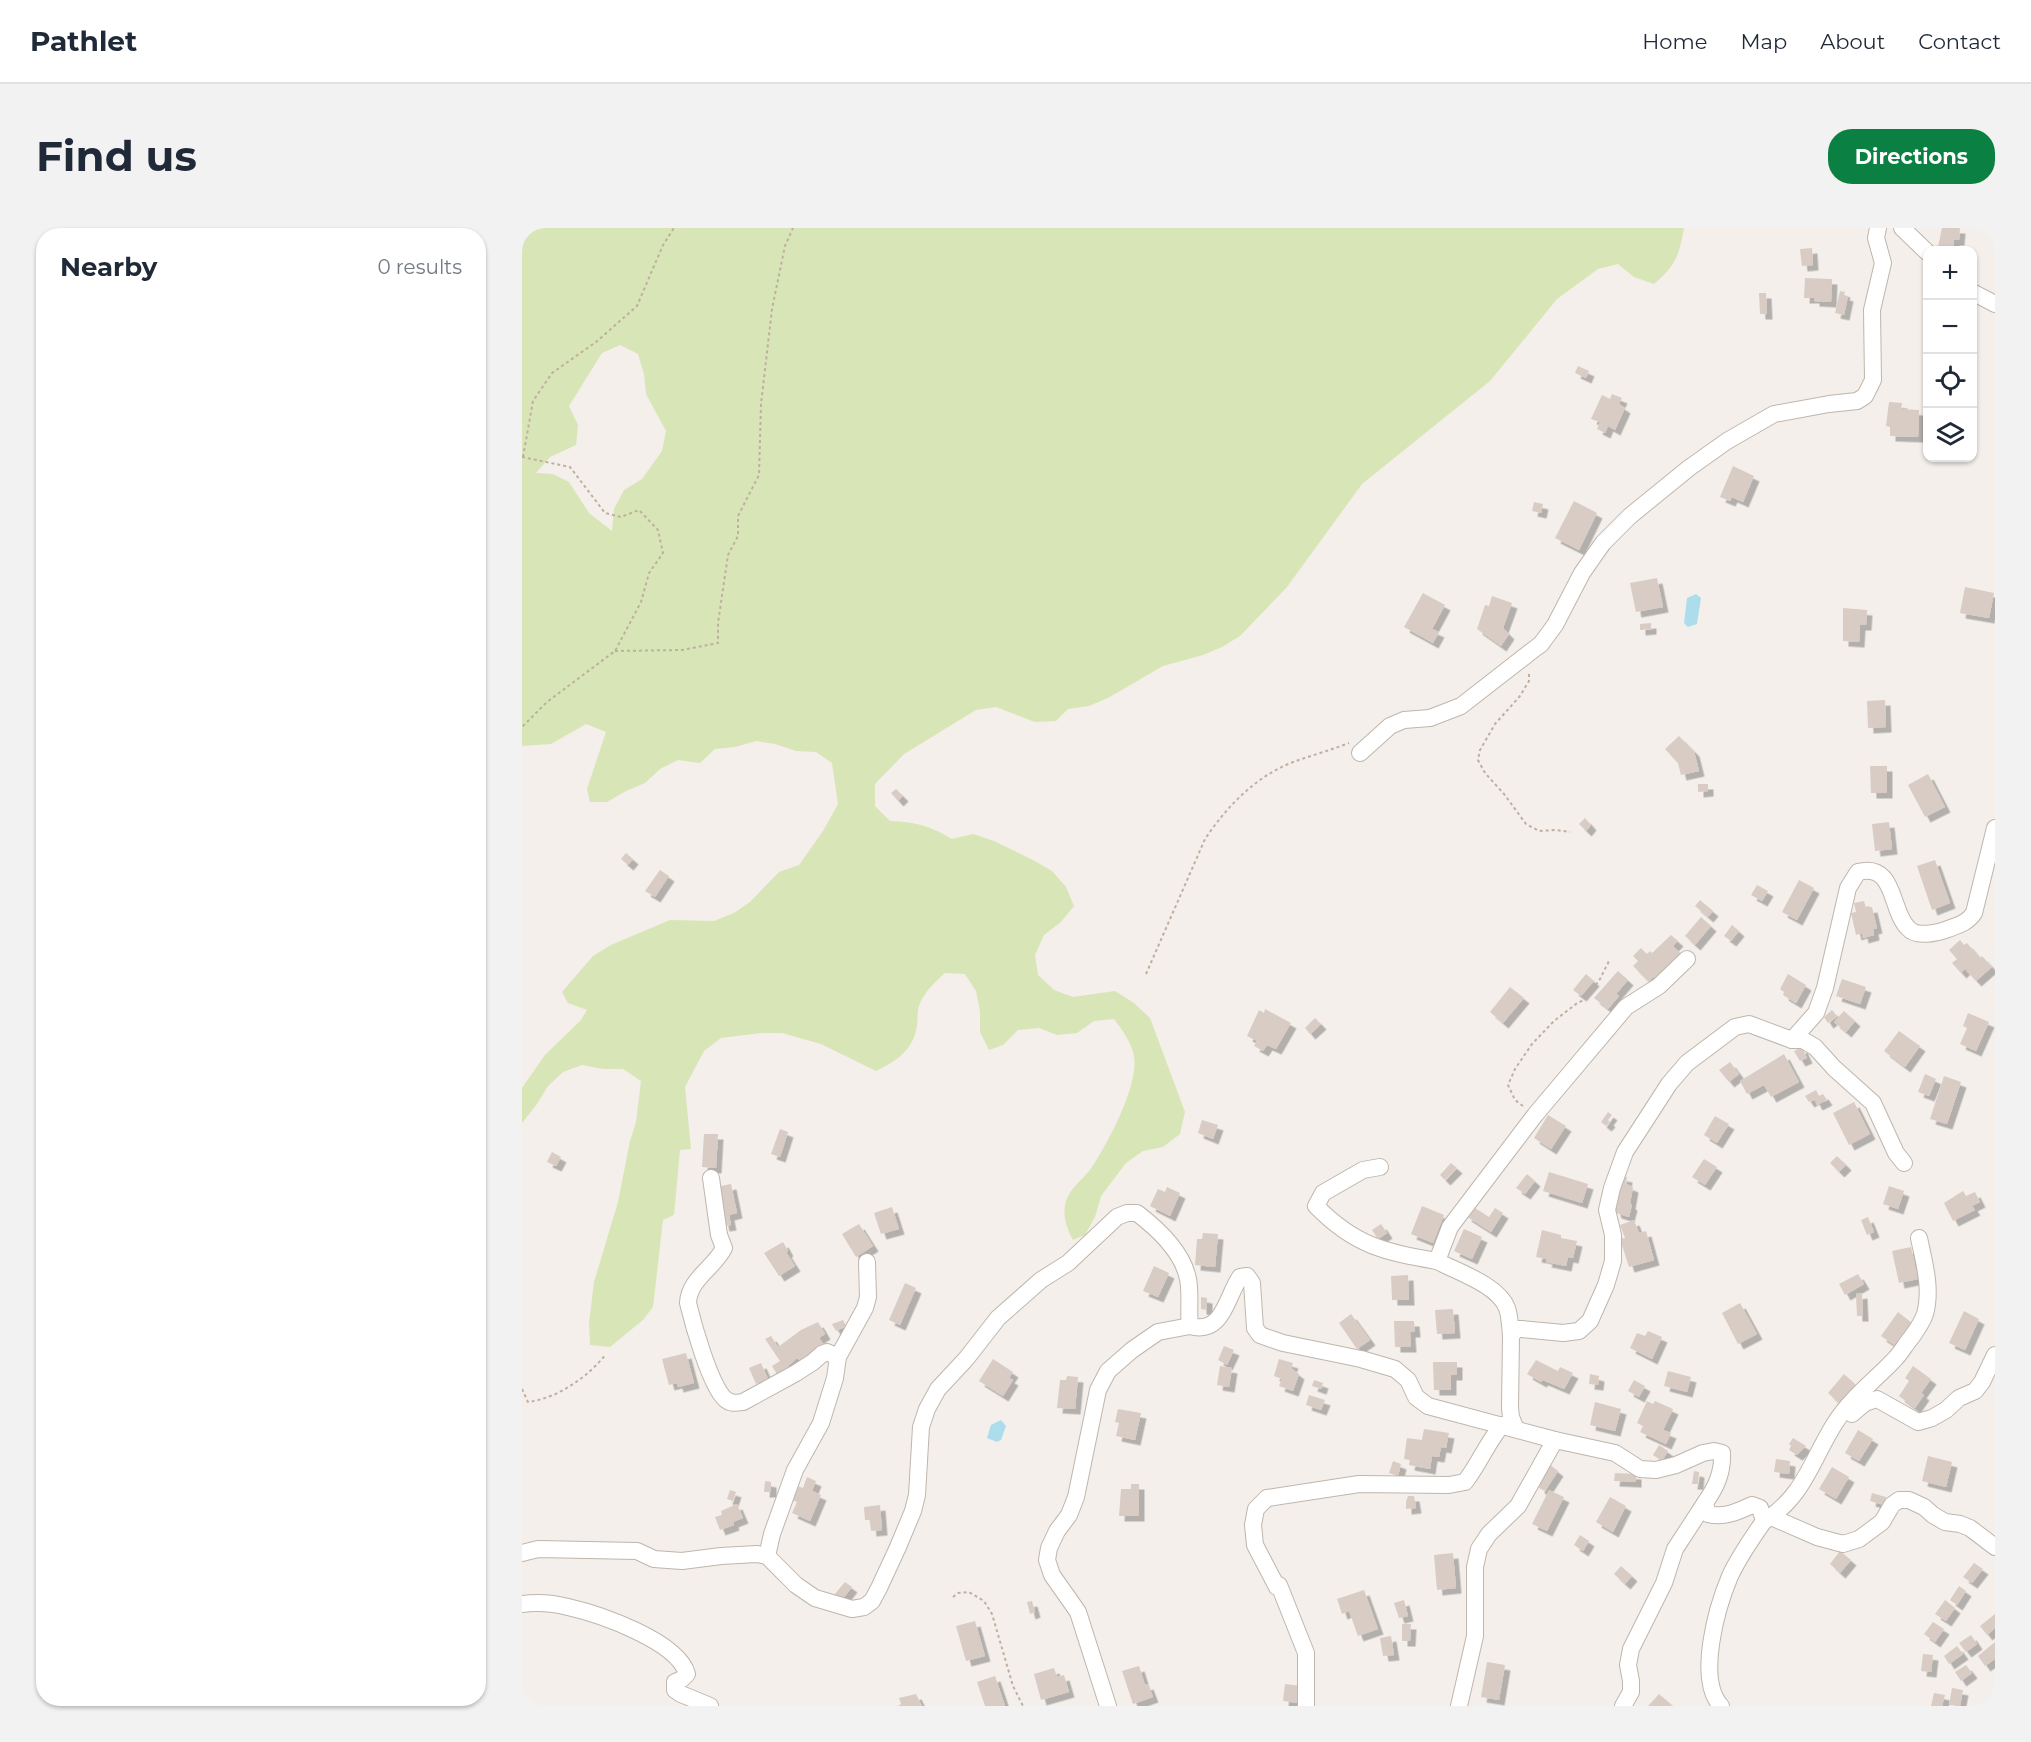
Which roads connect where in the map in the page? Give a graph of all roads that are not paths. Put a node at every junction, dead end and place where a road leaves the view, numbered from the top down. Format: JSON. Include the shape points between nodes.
{"nodes":[{"id":1,"x":1878,"y":228,"type":"edge"},
{"id":2,"x":1902,"y":228,"type":"edge"},
{"id":3,"x":1923,"y":248,"type":"edge"},
{"id":4,"x":1977,"y":295,"type":"edge"},
{"id":5,"x":1995,"y":304,"type":"edge"},
{"id":6,"x":1357,"y":747,"type":"road end"},
{"id":7,"x":1995,"y":828,"type":"edge"},
{"id":8,"x":1687,"y":959,"type":"dead end"},
{"id":9,"x":1792,"y":1040,"type":"junction"},
{"id":10,"x":1904,"y":1163,"type":"dead end"},
{"id":11,"x":1380,"y":1167,"type":"dead end"},
{"id":12,"x":711,"y":1178,"type":"dead end"},
{"id":13,"x":1918,"y":1238,"type":"dead end"},
{"id":14,"x":1437,"y":1261,"type":"junction"},
{"id":15,"x":867,"y":1262,"type":"dead end"},
{"id":16,"x":1190,"y":1326,"type":"junction"},
{"id":17,"x":1511,"y":1336,"type":"junction"},
{"id":18,"x":1995,"y":1354,"type":"edge"},
{"id":19,"x":838,"y":1357,"type":"junction"},
{"id":20,"x":1509,"y":1427,"type":"junction"},
{"id":21,"x":1555,"y":1440,"type":"junction"},
{"id":22,"x":1820,"y":1449,"type":"junction"},
{"id":23,"x":1705,"y":1503,"type":"junction"},
{"id":24,"x":1768,"y":1519,"type":"junction"},
{"id":25,"x":1995,"y":1548,"type":"edge"},
{"id":26,"x":522,"y":1553,"type":"edge"},
{"id":27,"x":767,"y":1556,"type":"junction"},
{"id":28,"x":522,"y":1604,"type":"edge"},
{"id":29,"x":710,"y":1706,"type":"edge"},
{"id":30,"x":1108,"y":1706,"type":"edge"},
{"id":31,"x":1306,"y":1706,"type":"edge"},
{"id":32,"x":1459,"y":1706,"type":"edge"},
{"id":33,"x":1623,"y":1706,"type":"edge"},
{"id":34,"x":1721,"y":1706,"type":"edge"}],
"edges":[{"from":1,"to":6,"type":"street","via":[[1876,238],[1883,263],[1872,310],[1873,380],[1865,396],[1857,401],[1774,414],[1727,441],[1630,516],[1603,543],[1541,644],[1461,706],[1430,718],[1404,720]]},
{"from":2,"to":3,"type":"street"},
{"from":4,"to":5,"type":"street"},
{"from":7,"to":9,"type":"street","via":[[1974,913],[1968,922],[1941,932],[1919,934],[1908,929],[1889,884],[1878,874],[1858,872],[1848,888],[1816,1013]]},
{"from":8,"to":14,"type":"street","via":[[1659,986],[1626,1007],[1535,1115],[1450,1227]]},
{"from":9,"to":10,"type":"street","via":[[1803,1040],[1815,1047],[1873,1103]]},
{"from":9,"to":17,"type":"street","via":[[1749,1024],[1735,1027],[1687,1063],[1625,1152],[1607,1210],[1613,1261],[1590,1321],[1571,1332],[1516,1329]]},
{"from":11,"to":14,"type":"street","via":[[1363,1170],[1323,1193],[1317,1206],[1356,1239],[1393,1254]]},
{"from":12,"to":19,"type":"street","via":[[724,1248],[693,1285],[688,1303],[721,1394],[733,1403],[743,1402],[822,1354]]},
{"from":13,"to":22,"type":"street","via":[[1928,1295],[1924,1315],[1897,1358],[1851,1403]]},
{"from":14,"to":17,"type":"street","via":[[1497,1294],[1506,1305]]},
{"from":15,"to":19,"type":"street","via":[[865,1308]]},
{"from":16,"to":20,"type":"street","via":[[1202,1330],[1211,1326],[1240,1277],[1247,1276],[1252,1283],[1255,1328],[1260,1335],[1395,1369],[1428,1406]]},
{"from":16,"to":27,"type":"street","via":[[1188,1280],[1183,1263],[1137,1213],[1118,1217],[1068,1263],[1041,1280],[1007,1310],[938,1389],[921,1427],[913,1511],[872,1601],[852,1609],[815,1598]]},
{"from":16,"to":30,"type":"street","via":[[1158,1332],[1108,1371],[1098,1390],[1076,1497],[1049,1548],[1047,1560],[1052,1575],[1078,1612]]},
{"from":17,"to":20,"type":"street"},
{"from":18,"to":22,"type":"street","via":[[1975,1391],[1932,1418],[1918,1422],[1873,1399],[1856,1410]]},
{"from":19,"to":27,"type":"street","via":[[820,1423],[795,1470]]},
{"from":20,"to":21,"type":"street"},
{"from":20,"to":31,"type":"street","via":[[1494,1435],[1465,1482],[1359,1484],[1267,1498],[1256,1509],[1255,1545],[1279,1585],[1306,1653]]},
{"from":21,"to":23,"type":"street","via":[[1615,1453],[1640,1469],[1656,1470],[1714,1451],[1722,1453],[1723,1466],[1716,1487]]},
{"from":21,"to":32,"type":"street","via":[[1518,1506],[1479,1549],[1475,1567],[1475,1636]]},
{"from":22,"to":24,"type":"street","via":[[1791,1500]]},
{"from":23,"to":24,"type":"street","via":[[1708,1514],[1737,1513],[1752,1505],[1760,1508]]},
{"from":23,"to":33,"type":"street","via":[[1675,1549],[1664,1583],[1631,1649],[1631,1692]]},
{"from":24,"to":25,"type":"street","via":[[1843,1544],[1859,1539],[1882,1522],[1899,1500],[1909,1500],[1945,1522],[1970,1527]]},
{"from":24,"to":34,"type":"street","via":[[1730,1576],[1713,1631],[1708,1670],[1715,1699]]},
{"from":26,"to":27,"type":"street","via":[[637,1551],[654,1559],[682,1561]]},
{"from":28,"to":29,"type":"street","via":[[568,1607],[650,1637],[685,1666],[687,1674],[675,1682],[675,1689]]}]}
